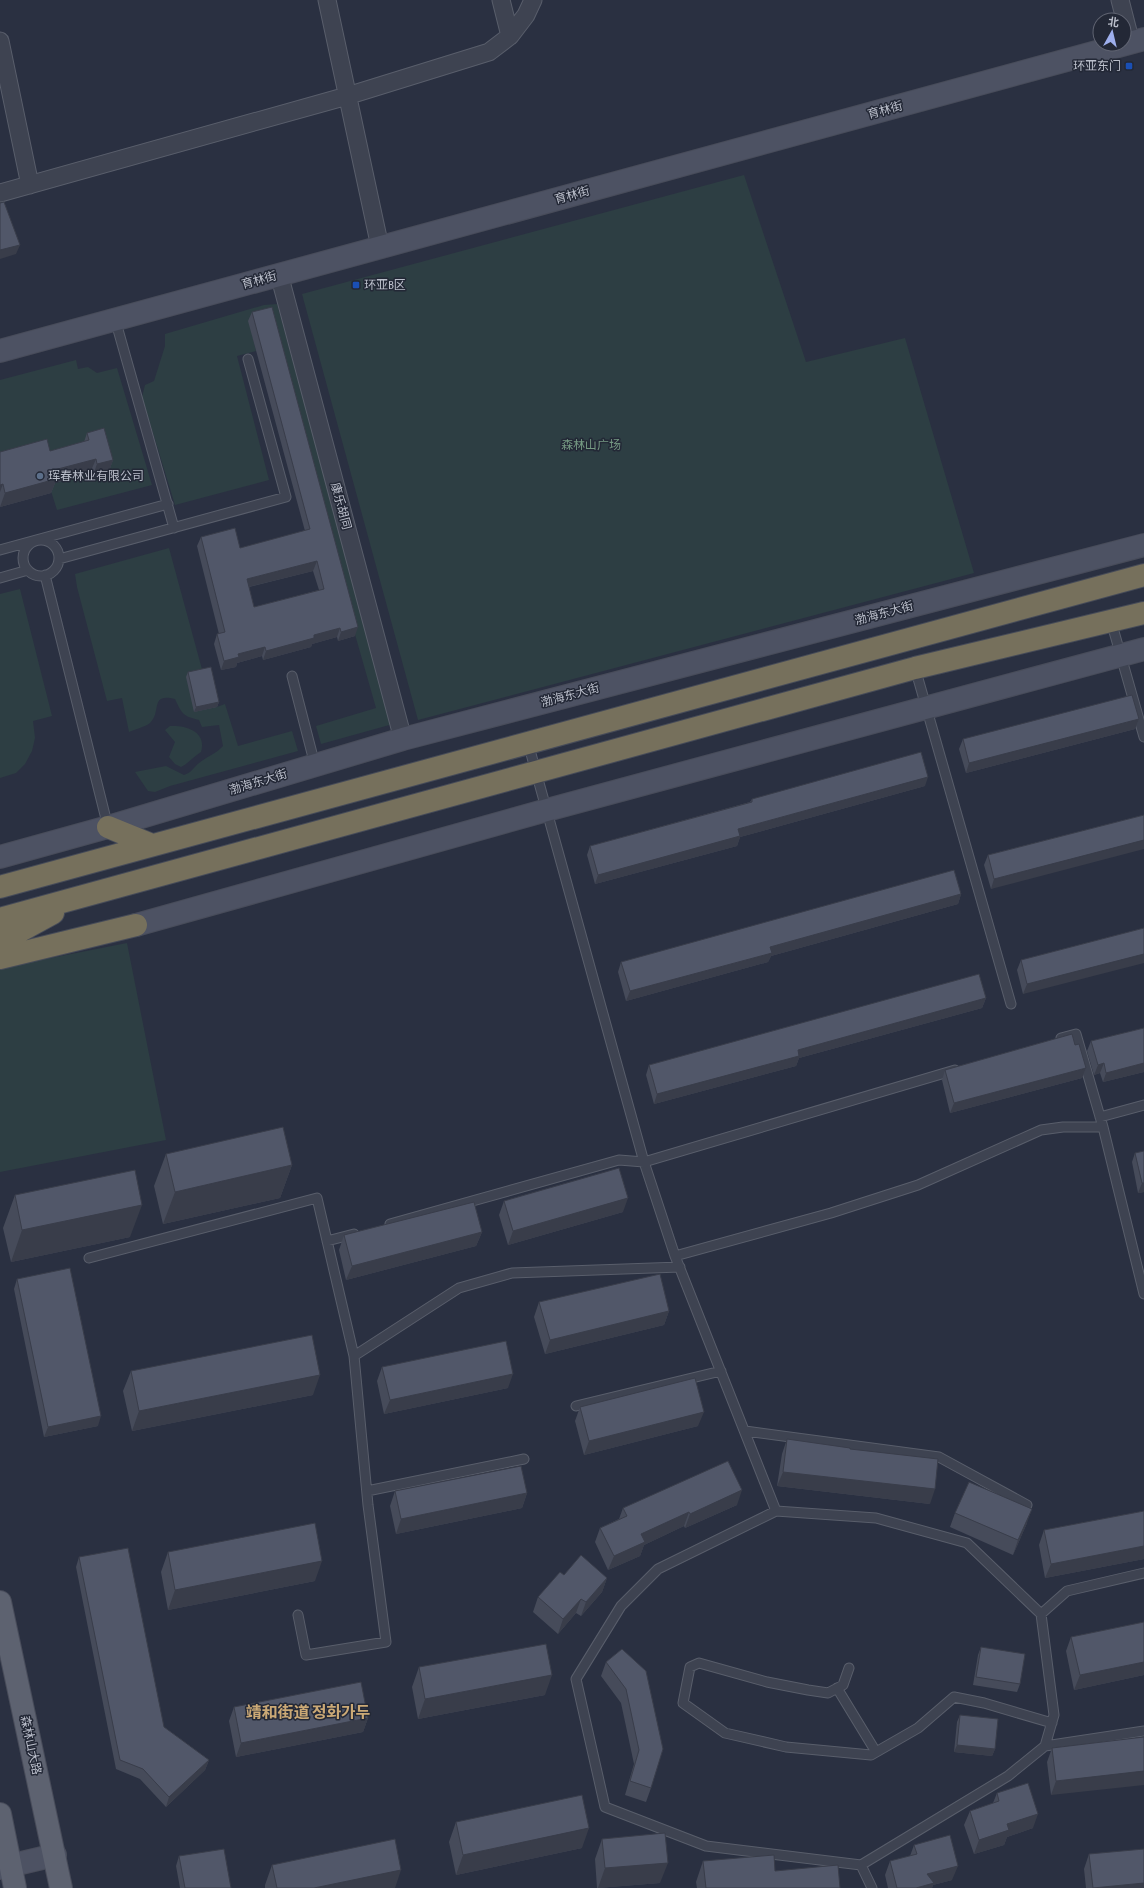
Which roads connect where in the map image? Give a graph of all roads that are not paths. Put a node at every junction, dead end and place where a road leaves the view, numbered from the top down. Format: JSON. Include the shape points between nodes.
{"nodes":[{"id":1,"x":328,"y":0,"type":"edge"},
{"id":2,"x":501,"y":0,"type":"edge"},
{"id":3,"x":533,"y":0,"type":"edge"},
{"id":4,"x":1120,"y":0,"type":"edge"},
{"id":5,"x":510,"y":36,"type":"junction"},
{"id":6,"x":1137,"y":41,"type":"edge"},
{"id":7,"x":1,"y":47,"type":"edge"},
{"id":8,"x":347,"y":96,"type":"junction"},
{"id":9,"x":30,"y":184,"type":"junction"},
{"id":10,"x":0,"y":193,"type":"edge"},
{"id":11,"x":380,"y":247,"type":"junction"},
{"id":12,"x":279,"y":274,"type":"junction"},
{"id":13,"x":115,"y":319,"type":"junction"},
{"id":14,"x":0,"y":351,"type":"edge"},
{"id":15,"x":248,"y":359,"type":"dead end"},
{"id":16,"x":168,"y":504,"type":"junction"},
{"id":17,"x":174,"y":528,"type":"junction"},
{"id":18,"x":36,"y":540,"type":"junction"},
{"id":19,"x":1144,"y":545,"type":"edge"},
{"id":20,"x":0,"y":550,"type":"edge"},
{"id":21,"x":59,"y":559,"type":"junction"},
{"id":22,"x":28,"y":570,"type":"junction"},
{"id":23,"x":45,"y":575,"type":"junction"},
{"id":24,"x":1144,"y":575,"type":"edge"},
{"id":25,"x":0,"y":578,"type":"edge"},
{"id":26,"x":1144,"y":613,"type":"edge"},
{"id":27,"x":1111,"y":621,"type":"junction"},
{"id":28,"x":1144,"y":649,"type":"edge"},
{"id":29,"x":1120,"y":655,"type":"junction"},
{"id":30,"x":915,"y":668,"type":"junction"},
{"id":31,"x":292,"y":676,"type":"dead end"},
{"id":32,"x":926,"y":708,"type":"junction"},
{"id":33,"x":1144,"y":737,"type":"edge"},
{"id":34,"x":403,"y":739,"type":"junction"},
{"id":35,"x":528,"y":743,"type":"junction"},
{"id":36,"x":315,"y":765,"type":"junction"},
{"id":37,"x":536,"y":772,"type":"junction"},
{"id":38,"x":547,"y":810,"type":"junction"},
{"id":39,"x":108,"y":827,"type":"junction"},
{"id":40,"x":152,"y":846,"type":"junction"},
{"id":41,"x":0,"y":857,"type":"edge"},
{"id":42,"x":0,"y":887,"type":"edge"},
{"id":43,"x":85,"y":895,"type":"junction"},
{"id":44,"x":0,"y":919,"type":"edge"},
{"id":45,"x":136,"y":925,"type":"joint"},
{"id":46,"x":0,"y":942,"type":"edge"},
{"id":47,"x":0,"y":958,"type":"edge"},
{"id":48,"x":1011,"y":1004,"type":"dead end"},
{"id":49,"x":1053,"y":1041,"type":"edge"},
{"id":50,"x":962,"y":1068,"type":"edge"},
{"id":51,"x":1144,"y":1105,"type":"edge"},
{"id":52,"x":1100,"y":1116,"type":"junction"},
{"id":53,"x":1103,"y":1127,"type":"junction"},
{"id":54,"x":644,"y":1162,"type":"junction"},
{"id":55,"x":381,"y":1226,"type":"edge"},
{"id":56,"x":365,"y":1230,"type":"edge"},
{"id":57,"x":327,"y":1241,"type":"junction"},
{"id":58,"x":675,"y":1256,"type":"junction"},
{"id":59,"x":89,"y":1258,"type":"edge"},
{"id":60,"x":680,"y":1267,"type":"junction"},
{"id":61,"x":1144,"y":1294,"type":"edge"},
{"id":62,"x":354,"y":1356,"type":"junction"},
{"id":63,"x":721,"y":1371,"type":"junction"},
{"id":64,"x":576,"y":1406,"type":"dead end"},
{"id":65,"x":745,"y":1431,"type":"junction"},
{"id":66,"x":524,"y":1459,"type":"dead end"},
{"id":67,"x":367,"y":1491,"type":"junction"},
{"id":68,"x":1027,"y":1505,"type":"edge"},
{"id":69,"x":776,"y":1511,"type":"junction"},
{"id":70,"x":1144,"y":1573,"type":"edge"},
{"id":71,"x":0,"y":1602,"type":"edge"},
{"id":72,"x":1041,"y":1614,"type":"junction"},
{"id":73,"x":298,"y":1615,"type":"dead end"},
{"id":74,"x":849,"y":1668,"type":"dead end"},
{"id":75,"x":837,"y":1688,"type":"junction"},
{"id":76,"x":1052,"y":1723,"type":"junction"},
{"id":77,"x":1144,"y":1731,"type":"edge"},
{"id":78,"x":1045,"y":1746,"type":"junction"},
{"id":79,"x":876,"y":1752,"type":"junction"},
{"id":80,"x":0,"y":1814,"type":"edge"},
{"id":81,"x":55,"y":1855,"type":"junction"},
{"id":82,"x":861,"y":1865,"type":"junction"},
{"id":83,"x":5,"y":1866,"type":"edge"},
{"id":84,"x":15,"y":1888,"type":"edge"},
{"id":85,"x":61,"y":1888,"type":"edge"},
{"id":86,"x":872,"y":1888,"type":"edge"}],
"edges":[{"from":1,"to":8,"type":"street"},
{"from":2,"to":5,"type":"street"},
{"from":3,"to":5,"type":"street","via":[[526,15]]},
{"from":4,"to":6,"type":"street"},
{"from":5,"to":8,"type":"street","via":[[489,52]]},
{"from":6,"to":11,"type":"street","name":"育林街"},
{"from":7,"to":9,"type":"street"},
{"from":8,"to":9,"type":"street"},
{"from":8,"to":11,"type":"street"},
{"from":9,"to":10,"type":"street"},
{"from":11,"to":12,"type":"street","name":"育林街"},
{"from":12,"to":13,"type":"street","name":"育林街"},
{"from":12,"to":34,"type":"street","name":"康乐胡同"},
{"from":13,"to":14,"type":"street","name":"育林街"},
{"from":13,"to":16,"type":"lane"},
{"from":15,"to":17,"type":"lane","via":[[286,497]]},
{"from":16,"to":17,"type":"lane"},
{"from":16,"to":18,"type":"lane"},
{"from":17,"to":21,"type":"lane"},
{"from":18,"to":20,"type":"lane"},
{"from":18,"to":21,"type":"lane","via":[[52,544]]},
{"from":18,"to":22,"type":"lane","via":[[24,553]]},
{"from":19,"to":34,"type":"street","name":"渤海东大街"},
{"from":21,"to":23,"type":"lane","via":[[54,569]]},
{"from":22,"to":23,"type":"lane","via":[[33,574]]},
{"from":22,"to":25,"type":"lane"},
{"from":23,"to":39,"type":"lane"},
{"from":24,"to":35,"type":"highway"},
{"from":26,"to":27,"type":"highway"},
{"from":27,"to":29,"type":"lane"},
{"from":27,"to":30,"type":"highway"},
{"from":28,"to":29,"type":"street"},
{"from":29,"to":32,"type":"street"},
{"from":29,"to":33,"type":"lane"},
{"from":30,"to":32,"type":"lane"},
{"from":30,"to":37,"type":"highway"},
{"from":31,"to":36,"type":"lane"},
{"from":32,"to":38,"type":"street"},
{"from":32,"to":48,"type":"lane"},
{"from":34,"to":36,"type":"street","name":"渤海东大街"},
{"from":35,"to":37,"type":"lane"},
{"from":35,"to":40,"type":"highway"},
{"from":36,"to":39,"type":"street","name":"渤海东大街"},
{"from":37,"to":38,"type":"lane"},
{"from":37,"to":43,"type":"highway"},
{"from":38,"to":45,"type":"street"},
{"from":38,"to":54,"type":"lane"},
{"from":39,"to":40,"type":"highway"},
{"from":39,"to":41,"type":"street","name":"渤海东大街"},
{"from":40,"to":42,"type":"highway"},
{"from":43,"to":44,"type":"highway"},
{"from":43,"to":46,"type":"highway"},
{"from":45,"to":47,"type":"highway"},
{"from":49,"to":52,"type":"lane","via":[[1076,1034]]},
{"from":50,"to":54,"type":"lane"},
{"from":51,"to":52,"type":"lane"},
{"from":52,"to":53,"type":"lane"},
{"from":53,"to":58,"type":"lane","via":[[1041,1130],[918,1185],[831,1213]]},
{"from":53,"to":61,"type":"lane"},
{"from":54,"to":55,"type":"lane","via":[[619,1160]]},
{"from":54,"to":58,"type":"lane"},
{"from":56,"to":57,"type":"lane"},
{"from":57,"to":59,"type":"lane","via":[[317,1198]]},
{"from":57,"to":62,"type":"lane"},
{"from":58,"to":60,"type":"lane"},
{"from":60,"to":62,"type":"lane","via":[[512,1273],[459,1288]]},
{"from":60,"to":63,"type":"lane"},
{"from":62,"to":67,"type":"lane"},
{"from":63,"to":64,"type":"lane"},
{"from":63,"to":65,"type":"lane"},
{"from":65,"to":68,"type":"lane","via":[[940,1457]]},
{"from":65,"to":69,"type":"lane"},
{"from":66,"to":67,"type":"lane"},
{"from":67,"to":73,"type":"lane","via":[[386,1642],[306,1655]]},
{"from":69,"to":72,"type":"lane","via":[[876,1518],[967,1543]]},
{"from":69,"to":82,"type":"lane","via":[[658,1570],[621,1606],[576,1679],[605,1807],[706,1846]]},
{"from":70,"to":72,"type":"lane","via":[[1068,1591]]},
{"from":71,"to":81,"type":"main road","name":"森林山大路"},
{"from":72,"to":76,"type":"lane","via":[[1054,1715]]},
{"from":74,"to":75,"type":"lane","via":[[843,1685]]},
{"from":75,"to":79,"type":"lane"},
{"from":75,"to":79,"type":"lane","via":[[828,1693],[808,1690],[766,1682],[699,1663],[690,1668],[683,1703],[725,1733],[786,1748],[870,1755]]},
{"from":76,"to":78,"type":"lane"},
{"from":76,"to":79,"type":"lane","via":[[954,1697],[918,1728]]},
{"from":77,"to":78,"type":"lane"},
{"from":78,"to":82,"type":"lane","via":[[1008,1776]]},
{"from":80,"to":83,"type":"main road"},
{"from":81,"to":83,"type":"street"},
{"from":81,"to":85,"type":"main road","name":"森林山大路"},
{"from":82,"to":86,"type":"lane"},
{"from":83,"to":84,"type":"main road"}]}
